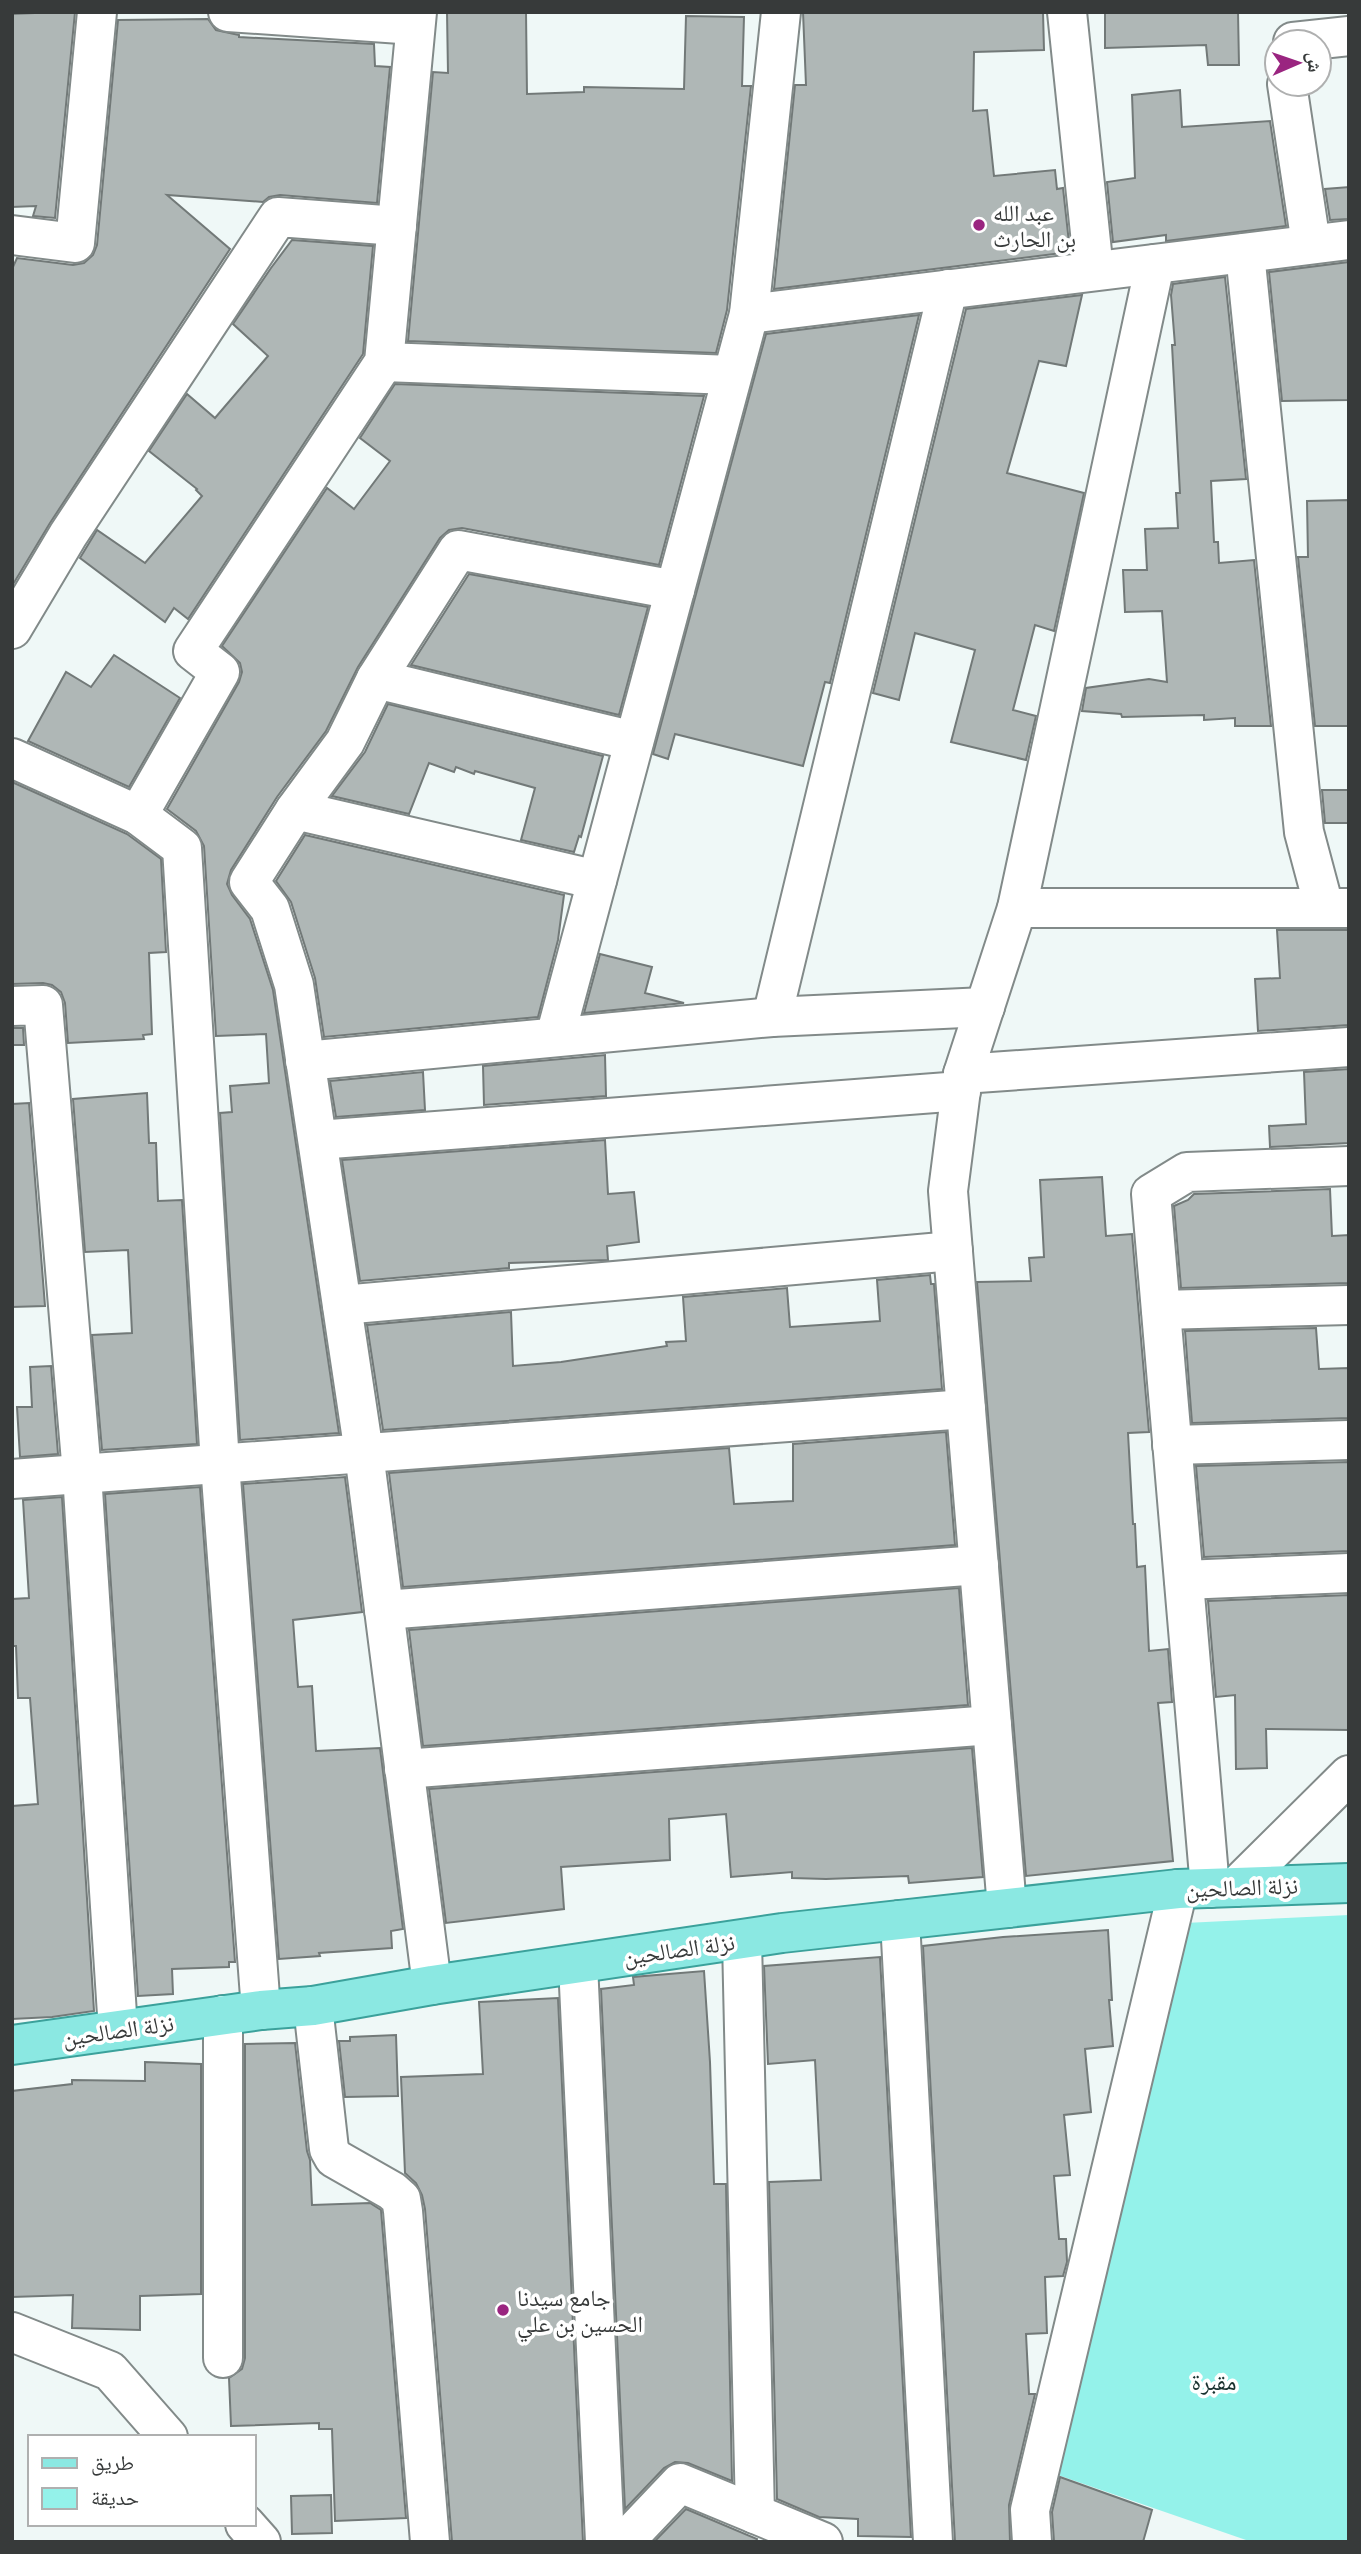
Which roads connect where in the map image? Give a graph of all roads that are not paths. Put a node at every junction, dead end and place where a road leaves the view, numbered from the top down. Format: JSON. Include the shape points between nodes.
{"nodes":[{"id":1,"x":97,"y":12,"type":"edge"},
{"id":2,"x":228,"y":12,"type":"edge"},
{"id":3,"x":781,"y":12,"type":"edge"},
{"id":4,"x":1067,"y":12,"type":"edge"},
{"id":5,"x":416,"y":19,"type":"edge"},
{"id":6,"x":1289,"y":98,"type":"edge"},
{"id":7,"x":397,"y":226,"type":"junction"},
{"id":8,"x":12,"y":234,"type":"edge"},
{"id":9,"x":1349,"y":240,"type":"edge"},
{"id":10,"x":1311,"y":244,"type":"junction"},
{"id":11,"x":1245,"y":253,"type":"junction"},
{"id":12,"x":1155,"y":264,"type":"junction"},
{"id":13,"x":1094,"y":271,"type":"junction"},
{"id":14,"x":948,"y":289,"type":"junction"},
{"id":15,"x":748,"y":314,"type":"junction"},
{"id":16,"x":384,"y":362,"type":"junction"},
{"id":17,"x":732,"y":375,"type":"junction"},
{"id":18,"x":675,"y":590,"type":"junction"},
{"id":19,"x":12,"y":629,"type":"edge"},
{"id":20,"x":376,"y":679,"type":"junction"},
{"id":21,"x":634,"y":741,"type":"junction"},
{"id":22,"x":12,"y":758,"type":"edge"},
{"id":23,"x":295,"y":810,"type":"junction"},
{"id":24,"x":138,"y":815,"type":"junction"},
{"id":25,"x":597,"y":880,"type":"junction"},
{"id":26,"x":1336,"y":907,"type":"edge"},
{"id":27,"x":1017,"y":908,"type":"junction"},
{"id":28,"x":12,"y":1006,"type":"edge"},
{"id":29,"x":985,"y":1007,"type":"junction"},
{"id":30,"x":772,"y":1017,"type":"junction"},
{"id":31,"x":555,"y":1037,"type":"junction"},
{"id":32,"x":1349,"y":1047,"type":"edge"},
{"id":33,"x":305,"y":1061,"type":"junction"},
{"id":34,"x":962,"y":1082,"type":"junction"},
{"id":35,"x":317,"y":1140,"type":"junction"},
{"id":36,"x":1349,"y":1166,"type":"edge"},
{"id":37,"x":953,"y":1251,"type":"junction"},
{"id":38,"x":342,"y":1304,"type":"junction"},
{"id":39,"x":1349,"y":1305,"type":"edge"},
{"id":40,"x":1161,"y":1310,"type":"junction"},
{"id":41,"x":966,"y":1409,"type":"junction"},
{"id":42,"x":1349,"y":1440,"type":"edge"},
{"id":43,"x":1172,"y":1445,"type":"junction"},
{"id":44,"x":364,"y":1453,"type":"junction"},
{"id":45,"x":220,"y":1464,"type":"junction"},
{"id":46,"x":82,"y":1474,"type":"junction"},
{"id":47,"x":12,"y":1479,"type":"edge"},
{"id":48,"x":979,"y":1565,"type":"junction"},
{"id":49,"x":1349,"y":1573,"type":"edge"},
{"id":50,"x":1184,"y":1580,"type":"junction"},
{"id":51,"x":384,"y":1610,"type":"junction"},
{"id":52,"x":992,"y":1725,"type":"junction"},
{"id":53,"x":404,"y":1769,"type":"junction"},
{"id":54,"x":1349,"y":1775,"type":"edge"},
{"id":55,"x":1349,"y":1883,"type":"edge"},
{"id":56,"x":1208,"y":1888,"type":"junction"},
{"id":57,"x":1007,"y":1908,"type":"junction"},
{"id":58,"x":901,"y":1920,"type":"junction"},
{"id":59,"x":742,"y":1940,"type":"junction"},
{"id":60,"x":578,"y":1964,"type":"junction"},
{"id":61,"x":432,"y":1984,"type":"junction"},
{"id":62,"x":313,"y":2006,"type":"junction"},
{"id":63,"x":261,"y":2010,"type":"junction"},
{"id":64,"x":223,"y":2015,"type":"junction"},
{"id":65,"x":118,"y":2030,"type":"junction"},
{"id":66,"x":12,"y":2045,"type":"edge"},
{"id":67,"x":12,"y":2332,"type":"edge"},
{"id":68,"x":223,"y":2358,"type":"dead end"},
{"id":69,"x":166,"y":2435,"type":"edge"},
{"id":70,"x":755,"y":2514,"type":"junction"},
{"id":71,"x":247,"y":2526,"type":"edge"},
{"id":72,"x":811,"y":2540,"type":"edge"},
{"id":73,"x":261,"y":2542,"type":"edge"},
{"id":74,"x":430,"y":2542,"type":"edge"},
{"id":75,"x":605,"y":2542,"type":"edge"},
{"id":76,"x":624,"y":2542,"type":"edge"},
{"id":77,"x":933,"y":2542,"type":"edge"},
{"id":78,"x":1032,"y":2542,"type":"edge"}],
"edges":[{"from":1,"to":8,"type":"street","via":[[75,243]]},
{"from":2,"to":5,"type":"street"},
{"from":3,"to":15,"type":"street"},
{"from":4,"to":13,"type":"street"},
{"from":5,"to":7,"type":"street"},
{"from":6,"to":10,"type":"street"},
{"from":7,"to":16,"type":"street"},
{"from":7,"to":19,"type":"street","via":[[278,218],[68,535]]},
{"from":9,"to":10,"type":"street"},
{"from":10,"to":11,"type":"street"},
{"from":11,"to":12,"type":"street"},
{"from":11,"to":26,"type":"street","via":[[1304,832]]},
{"from":12,"to":13,"type":"street"},
{"from":12,"to":27,"type":"street"},
{"from":13,"to":14,"type":"street"},
{"from":14,"to":15,"type":"street"},
{"from":14,"to":30,"type":"street"},
{"from":15,"to":17,"type":"street"},
{"from":16,"to":17,"type":"street"},
{"from":16,"to":24,"type":"street","via":[[192,651],[220,672]]},
{"from":17,"to":18,"type":"street"},
{"from":18,"to":20,"type":"street","via":[[458,550]]},
{"from":18,"to":21,"type":"street"},
{"from":20,"to":21,"type":"street"},
{"from":20,"to":23,"type":"street","via":[[345,742]]},
{"from":21,"to":25,"type":"street"},
{"from":22,"to":24,"type":"street"},
{"from":23,"to":25,"type":"street"},
{"from":23,"to":33,"type":"street","via":[[249,882],[270,909],[290,972]]},
{"from":24,"to":45,"type":"street","via":[[182,848]]},
{"from":25,"to":31,"type":"street"},
{"from":26,"to":27,"type":"street"},
{"from":27,"to":29,"type":"street"},
{"from":28,"to":46,"type":"street","via":[[43,1005]]},
{"from":29,"to":30,"type":"street"},
{"from":29,"to":34,"type":"street"},
{"from":30,"to":31,"type":"street"},
{"from":31,"to":33,"type":"street"},
{"from":32,"to":34,"type":"street"},
{"from":33,"to":35,"type":"street"},
{"from":34,"to":35,"type":"street"},
{"from":34,"to":37,"type":"street","via":[[948,1191]]},
{"from":35,"to":38,"type":"street"},
{"from":36,"to":40,"type":"street","via":[[1187,1172],[1151,1194]]},
{"from":37,"to":38,"type":"street"},
{"from":37,"to":41,"type":"street"},
{"from":38,"to":44,"type":"street"},
{"from":39,"to":40,"type":"street"},
{"from":40,"to":43,"type":"street"},
{"from":41,"to":44,"type":"street"},
{"from":41,"to":48,"type":"street"},
{"from":42,"to":43,"type":"street"},
{"from":43,"to":50,"type":"street"},
{"from":44,"to":45,"type":"street"},
{"from":44,"to":51,"type":"street"},
{"from":45,"to":46,"type":"street"},
{"from":45,"to":63,"type":"street"},
{"from":46,"to":47,"type":"street"},
{"from":46,"to":65,"type":"street"},
{"from":48,"to":51,"type":"street"},
{"from":48,"to":52,"type":"street"},
{"from":49,"to":50,"type":"street"},
{"from":50,"to":56,"type":"street"},
{"from":51,"to":53,"type":"street"},
{"from":52,"to":53,"type":"street"},
{"from":52,"to":57,"type":"street"},
{"from":53,"to":61,"type":"street"},
{"from":54,"to":56,"type":"street"},
{"from":55,"to":56,"type":"main road","name":"نزلة الصالحين"},
{"from":56,"to":57,"type":"main road","name":"نزلة الصالحين"},
{"from":56,"to":78,"type":"street","via":[[1030,2510]]},
{"from":57,"to":58,"type":"main road","name":"نزلة الصالحين"},
{"from":58,"to":59,"type":"main road","name":"نزلة الصالحين"},
{"from":58,"to":77,"type":"street"},
{"from":59,"to":60,"type":"main road","name":"نزلة الصالحين"},
{"from":59,"to":70,"type":"street"},
{"from":60,"to":61,"type":"main road","name":"نزلة الصالحين"},
{"from":60,"to":75,"type":"street"},
{"from":61,"to":62,"type":"main road","name":"نزلة الصالحين"},
{"from":62,"to":63,"type":"main road","name":"نزلة الصالحين"},
{"from":62,"to":74,"type":"street","via":[[329,2149],[334,2158],[392,2190],[404,2211]]},
{"from":63,"to":64,"type":"main road","name":"نزلة الصالحين"},
{"from":64,"to":65,"type":"main road","name":"نزلة الصالحين"},
{"from":64,"to":68,"type":"street"},
{"from":65,"to":66,"type":"main road","name":"نزلة الصالحين"},
{"from":67,"to":69,"type":"street","via":[[110,2371]]},
{"from":70,"to":72,"type":"street"},
{"from":70,"to":76,"type":"street","via":[[680,2483]]},
{"from":71,"to":73,"type":"street"}]}
